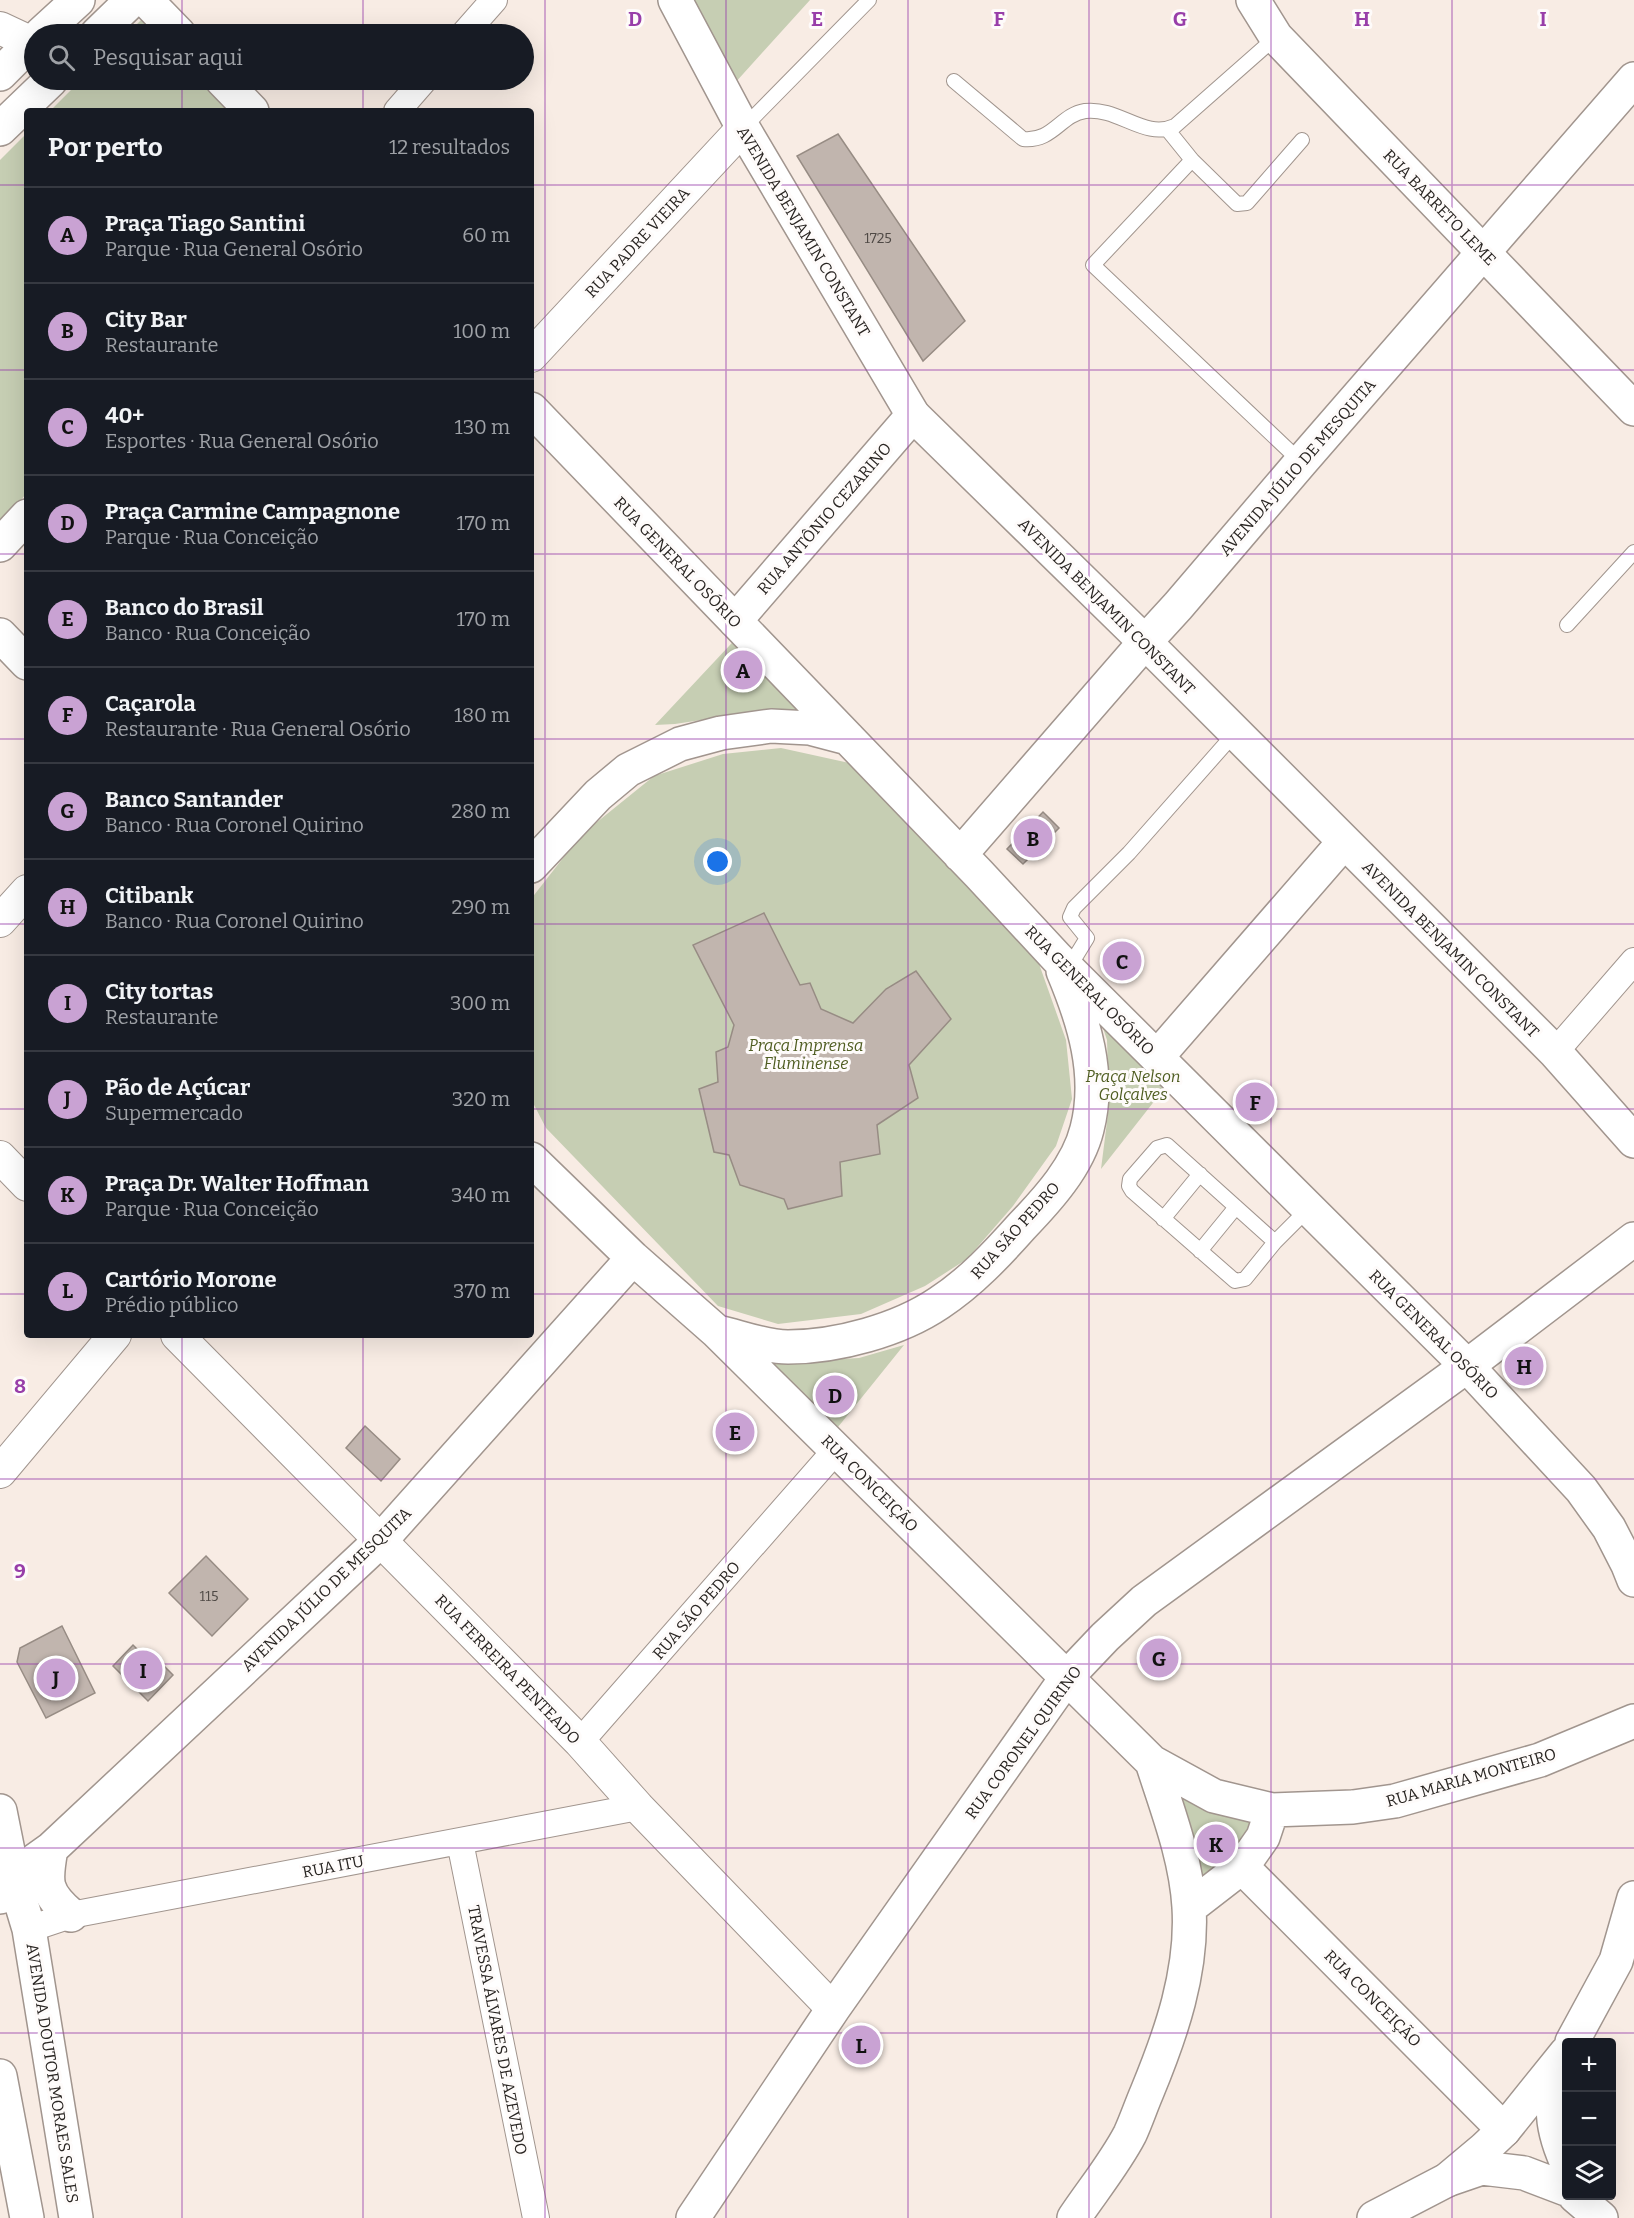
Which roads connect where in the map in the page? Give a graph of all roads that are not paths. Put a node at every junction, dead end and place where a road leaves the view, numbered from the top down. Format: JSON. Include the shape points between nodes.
{"nodes":[{"id":1,"x":78,"y":0,"type":"edge"},
{"id":2,"x":132,"y":0,"type":"edge"},
{"id":3,"x":146,"y":0,"type":"edge"},
{"id":4,"x":494,"y":0,"type":"edge"},
{"id":5,"x":675,"y":0,"type":"edge"},
{"id":6,"x":868,"y":0,"type":"edge"},
{"id":7,"x":1267,"y":13,"type":"edge"},
{"id":8,"x":52,"y":24,"type":"edge"},
{"id":9,"x":107,"y":24,"type":"edge"},
{"id":10,"x":169,"y":24,"type":"edge"},
{"id":11,"x":473,"y":24,"type":"edge"},
{"id":12,"x":0,"y":28,"type":"edge"},
{"id":13,"x":24,"y":35,"type":"edge"},
{"id":14,"x":24,"y":51,"type":"edge"},
{"id":15,"x":0,"y":74,"type":"edge"},
{"id":16,"x":1634,"y":79,"type":"edge"},
{"id":17,"x":954,"y":81,"type":"dead end"},
{"id":18,"x":41,"y":90,"type":"edge"},
{"id":19,"x":232,"y":90,"type":"edge"},
{"id":20,"x":415,"y":90,"type":"edge"},
{"id":21,"x":249,"y":108,"type":"edge"},
{"id":22,"x":400,"y":108,"type":"edge"},
{"id":23,"x":743,"y":128,"type":"junction"},
{"id":24,"x":0,"y":129,"type":"edge"},
{"id":25,"x":1167,"y":129,"type":"junction"},
{"id":26,"x":1302,"y":140,"type":"dead end"},
{"id":27,"x":1192,"y":159,"type":"junction"},
{"id":28,"x":1484,"y":252,"type":"junction"},
{"id":29,"x":534,"y":353,"type":"edge"},
{"id":30,"x":1634,"y":409,"type":"edge"},
{"id":31,"x":534,"y":412,"type":"edge"},
{"id":32,"x":913,"y":415,"type":"junction"},
{"id":33,"x":1301,"y":462,"type":"junction"},
{"id":34,"x":24,"y":519,"type":"edge"},
{"id":35,"x":0,"y":545,"type":"edge"},
{"id":36,"x":1634,"y":552,"type":"edge"},
{"id":37,"x":735,"y":621,"type":"junction"},
{"id":38,"x":1567,"y":625,"type":"dead end"},
{"id":39,"x":0,"y":635,"type":"edge"},
{"id":40,"x":1145,"y":642,"type":"junction"},
{"id":41,"x":24,"y":660,"type":"edge"},
{"id":42,"x":1235,"y":734,"type":"junction"},
{"id":43,"x":848,"y":738,"type":"junction"},
{"id":44,"x":1344,"y":842,"type":"junction"},
{"id":45,"x":960,"y":855,"type":"junction"},
{"id":46,"x":534,"y":863,"type":"edge"},
{"id":47,"x":24,"y":894,"type":"edge"},
{"id":48,"x":0,"y":921,"type":"edge"},
{"id":49,"x":1634,"y":961,"type":"edge"},
{"id":50,"x":1063,"y":964,"type":"junction"},
{"id":51,"x":1555,"y":1053,"type":"junction"},
{"id":52,"x":1157,"y":1057,"type":"junction"},
{"id":53,"x":1634,"y":1141,"type":"edge"},
{"id":54,"x":0,"y":1157,"type":"edge"},
{"id":55,"x":534,"y":1162,"type":"edge"},
{"id":56,"x":1200,"y":1174,"type":"junction"},
{"id":57,"x":24,"y":1182,"type":"edge"},
{"id":58,"x":1236,"y":1207,"type":"junction"},
{"id":59,"x":1309,"y":1209,"type":"junction"},
{"id":60,"x":1163,"y":1218,"type":"junction"},
{"id":61,"x":1634,"y":1239,"type":"edge"},
{"id":62,"x":1275,"y":1242,"type":"junction"},
{"id":63,"x":1200,"y":1251,"type":"junction"},
{"id":64,"x":633,"y":1258,"type":"junction"},
{"id":65,"x":716,"y":1331,"type":"junction"},
{"id":66,"x":112,"y":1338,"type":"edge"},
{"id":67,"x":180,"y":1338,"type":"edge"},
{"id":68,"x":1467,"y":1366,"type":"junction"},
{"id":69,"x":836,"y":1450,"type":"junction"},
{"id":70,"x":0,"y":1472,"type":"edge"},
{"id":71,"x":381,"y":1540,"type":"junction"},
{"id":72,"x":1634,"y":1580,"type":"edge"},
{"id":73,"x":1067,"y":1677,"type":"junction"},
{"id":74,"x":1634,"y":1721,"type":"edge"},
{"id":75,"x":580,"y":1742,"type":"junction"},
{"id":76,"x":1152,"y":1762,"type":"junction"},
{"id":77,"x":638,"y":1807,"type":"junction"},
{"id":78,"x":1272,"y":1810,"type":"junction"},
{"id":79,"x":0,"y":1811,"type":"edge"},
{"id":80,"x":460,"y":1842,"type":"junction"},
{"id":81,"x":51,"y":1849,"type":"junction"},
{"id":82,"x":1242,"y":1867,"type":"junction"},
{"id":83,"x":6,"y":1887,"type":"edge"},
{"id":84,"x":1634,"y":1898,"type":"edge"},
{"id":85,"x":1189,"y":1908,"type":"junction"},
{"id":86,"x":71,"y":1915,"type":"junction"},
{"id":87,"x":29,"y":1929,"type":"junction"},
{"id":88,"x":833,"y":2009,"type":"junction"},
{"id":89,"x":1574,"y":2038,"type":"edge"},
{"id":90,"x":1562,"y":2057,"type":"edge"},
{"id":91,"x":1562,"y":2066,"type":"edge"},
{"id":92,"x":0,"y":2076,"type":"edge"},
{"id":93,"x":1504,"y":2130,"type":"junction"},
{"id":94,"x":1562,"y":2152,"type":"edge"},
{"id":95,"x":1447,"y":2180,"type":"junction"},
{"id":96,"x":1562,"y":2187,"type":"edge"},
{"id":97,"x":1580,"y":2200,"type":"edge"},
{"id":98,"x":1590,"y":2200,"type":"edge"},
{"id":99,"x":698,"y":2214,"type":"edge"},
{"id":100,"x":27,"y":2218,"type":"edge"},
{"id":101,"x":76,"y":2218,"type":"edge"},
{"id":102,"x":536,"y":2218,"type":"edge"},
{"id":103,"x":1074,"y":2218,"type":"edge"},
{"id":104,"x":1374,"y":2218,"type":"edge"},
{"id":105,"x":1602,"y":2218,"type":"edge"}],
"edges":[{"from":1,"to":8,"type":"main road"},
{"from":2,"to":9,"type":"main road"},
{"from":3,"to":10,"type":"main road"},
{"from":4,"to":11,"type":"street"},
{"from":5,"to":23,"type":"main road","name":"AVENIDA BENJAMIN CONSTANT"},
{"from":6,"to":23,"type":"lane"},
{"from":7,"to":25,"type":"lane","via":[[1174,126]]},
{"from":7,"to":28,"type":"main road","name":"RUA BARRETO LEME"},
{"from":12,"to":13,"type":"street"},
{"from":14,"to":15,"type":"main road"},
{"from":16,"to":28,"type":"main road","name":"AVENIDA JÚLIO DE MESQUITA"},
{"from":17,"to":25,"type":"lane","via":[[1023,139],[1044,137],[1082,112],[1094,111],[1108,112],[1148,129]]},
{"from":18,"to":24,"type":"main road"},
{"from":19,"to":21,"type":"main road"},
{"from":20,"to":22,"type":"street"},
{"from":23,"to":29,"type":"street","name":"RUA PADRE VIEIRA"},
{"from":23,"to":32,"type":"main road","name":"AVENIDA BENJAMIN CONSTANT"},
{"from":25,"to":27,"type":"lane"},
{"from":26,"to":27,"type":"lane","via":[[1243,204],[1237,204]]},
{"from":27,"to":33,"type":"lane","via":[[1093,265]]},
{"from":28,"to":30,"type":"main road","name":"RUA BARRETO LEME"},
{"from":28,"to":33,"type":"main road","name":"AVENIDA JÚLIO DE MESQUITA"},
{"from":31,"to":37,"type":"main road","name":"RUA GENERAL OSÓRIO"},
{"from":32,"to":37,"type":"main road","name":"RUA ANTÔNIO CEZARINO"},
{"from":32,"to":40,"type":"main road","name":"AVENIDA BENJAMIN CONSTANT"},
{"from":33,"to":40,"type":"main road","name":"AVENIDA JÚLIO DE MESQUITA"},
{"from":34,"to":35,"type":"main road"},
{"from":36,"to":38,"type":"lane"},
{"from":37,"to":43,"type":"main road","name":"RUA GENERAL OSÓRIO"},
{"from":39,"to":41,"type":"main road"},
{"from":40,"to":42,"type":"main road","name":"AVENIDA BENJAMIN CONSTANT"},
{"from":40,"to":45,"type":"main road","name":"AVENIDA JÚLIO DE MESQUITA"},
{"from":42,"to":44,"type":"main road","name":"AVENIDA BENJAMIN CONSTANT"},
{"from":42,"to":50,"type":"lane","via":[[1071,912],[1070,917],[1087,938]]},
{"from":43,"to":45,"type":"main road","name":"RUA GENERAL OSÓRIO"},
{"from":43,"to":46,"type":"main road","via":[[810,728],[771,726],[680,744],[627,770]]},
{"from":44,"to":51,"type":"main road","name":"AVENIDA BENJAMIN CONSTANT"},
{"from":44,"to":52,"type":"main road"},
{"from":45,"to":50,"type":"main road","name":"RUA GENERAL OSÓRIO"},
{"from":47,"to":48,"type":"street"},
{"from":49,"to":51,"type":"street"},
{"from":50,"to":52,"type":"main road","name":"RUA GENERAL OSÓRIO"},
{"from":50,"to":65,"type":"main road","name":"RUA SÃO PEDRO","via":[[1088,1043],[1092,1101],[1087,1130],[1077,1157],[1032,1217],[988,1264],[929,1309],[876,1333],[787,1347]]},
{"from":51,"to":53,"type":"main road","name":"AVENIDA BENJAMIN CONSTANT"},
{"from":52,"to":59,"type":"main road","name":"RUA GENERAL OSÓRIO"},
{"from":54,"to":57,"type":"street"},
{"from":55,"to":64,"type":"main road","name":"RUA CONCEIÇÃO"},
{"from":56,"to":58,"type":"lane"},
{"from":56,"to":60,"type":"lane"},
{"from":56,"to":60,"type":"lane","via":[[1167,1145],[1156,1148],[1130,1179],[1129,1186]]},
{"from":58,"to":62,"type":"lane"},
{"from":58,"to":63,"type":"lane"},
{"from":59,"to":62,"type":"lane"},
{"from":59,"to":68,"type":"main road","name":"RUA GENERAL OSÓRIO"},
{"from":60,"to":63,"type":"lane"},
{"from":61,"to":68,"type":"main road","name":"RUA CORONEL QUIRINO"},
{"from":62,"to":63,"type":"lane","via":[[1240,1281]]},
{"from":64,"to":65,"type":"main road","name":"RUA CONCEIÇÃO"},
{"from":64,"to":71,"type":"main road","name":"AVENIDA JÚLIO DE MESQUITA"},
{"from":65,"to":69,"type":"main road","name":"RUA CONCEIÇÃO"},
{"from":66,"to":70,"type":"street"},
{"from":67,"to":71,"type":"street","name":"RUA FERREIRA PENTEADO"},
{"from":68,"to":72,"type":"main road","name":"RUA GENERAL OSÓRIO","via":[[1581,1489],[1609,1528]]},
{"from":68,"to":73,"type":"main road","name":"RUA CORONEL QUIRINO","via":[[1144,1601]]},
{"from":69,"to":73,"type":"main road","name":"RUA CONCEIÇÃO"},
{"from":69,"to":75,"type":"street","name":"RUA SÃO PEDRO"},
{"from":71,"to":75,"type":"street","name":"RUA FERREIRA PENTEADO"},
{"from":71,"to":81,"type":"main road","name":"AVENIDA JÚLIO DE MESQUITA"},
{"from":73,"to":76,"type":"main road","name":"RUA CONCEIÇÃO"},
{"from":73,"to":88,"type":"main road","name":"RUA CORONEL QUIRINO"},
{"from":74,"to":78,"type":"main road","name":"RUA MARIA MONTEIRO","via":[[1540,1760],[1395,1801],[1353,1808]]},
{"from":75,"to":77,"type":"street","name":"RUA FERREIRA PENTEADO"},
{"from":76,"to":78,"type":"main road","name":"RUA MARIA MONTEIRO","via":[[1214,1796]]},
{"from":76,"to":85,"type":"main road","via":[[1185,1872]]},
{"from":77,"to":80,"type":"street","name":"RUA ITU"},
{"from":77,"to":88,"type":"street","name":"RUA FERREIRA PENTEADO"},
{"from":78,"to":82,"type":"main road","via":[[1263,1837]]},
{"from":79,"to":83,"type":"main road","name":"AVENIDA DOUTOR MORAES SALES"},
{"from":80,"to":86,"type":"street","name":"RUA ITU"},
{"from":80,"to":102,"type":"street","name":"TRAVESSA ÁLVARES DE AZEVEDO"},
{"from":81,"to":83,"type":"main road","name":"AVENIDA JÚLIO DE MESQUITA"},
{"from":81,"to":86,"type":"main road","via":[[47,1883],[55,1902]]},
{"from":82,"to":85,"type":"main road"},
{"from":82,"to":93,"type":"main road","name":"RUA CONCEIÇÃO"},
{"from":83,"to":87,"type":"main road","name":"AVENIDA DOUTOR MORAES SALES"},
{"from":84,"to":89,"type":"main road","via":[[1616,1961]]},
{"from":85,"to":103,"type":"main road","via":[[1180,1996],[1166,2046],[1129,2135]]},
{"from":86,"to":87,"type":"street","name":"RUA ITU"},
{"from":87,"to":101,"type":"main road","name":"AVENIDA DOUTOR MORAES SALES"},
{"from":88,"to":99,"type":"main road","name":"RUA CORONEL QUIRINO"},
{"from":90,"to":93,"type":"main road"},
{"from":91,"to":94,"type":"main road","via":[[1554,2090],[1552,2117]]},
{"from":92,"to":100,"type":"main road"},
{"from":93,"to":95,"type":"main road"},
{"from":95,"to":96,"type":"main road","via":[[1482,2168],[1524,2173]]},
{"from":95,"to":104,"type":"main road"},
{"from":97,"to":105,"type":"main road"},
{"from":98,"to":105,"type":"main road"}]}
